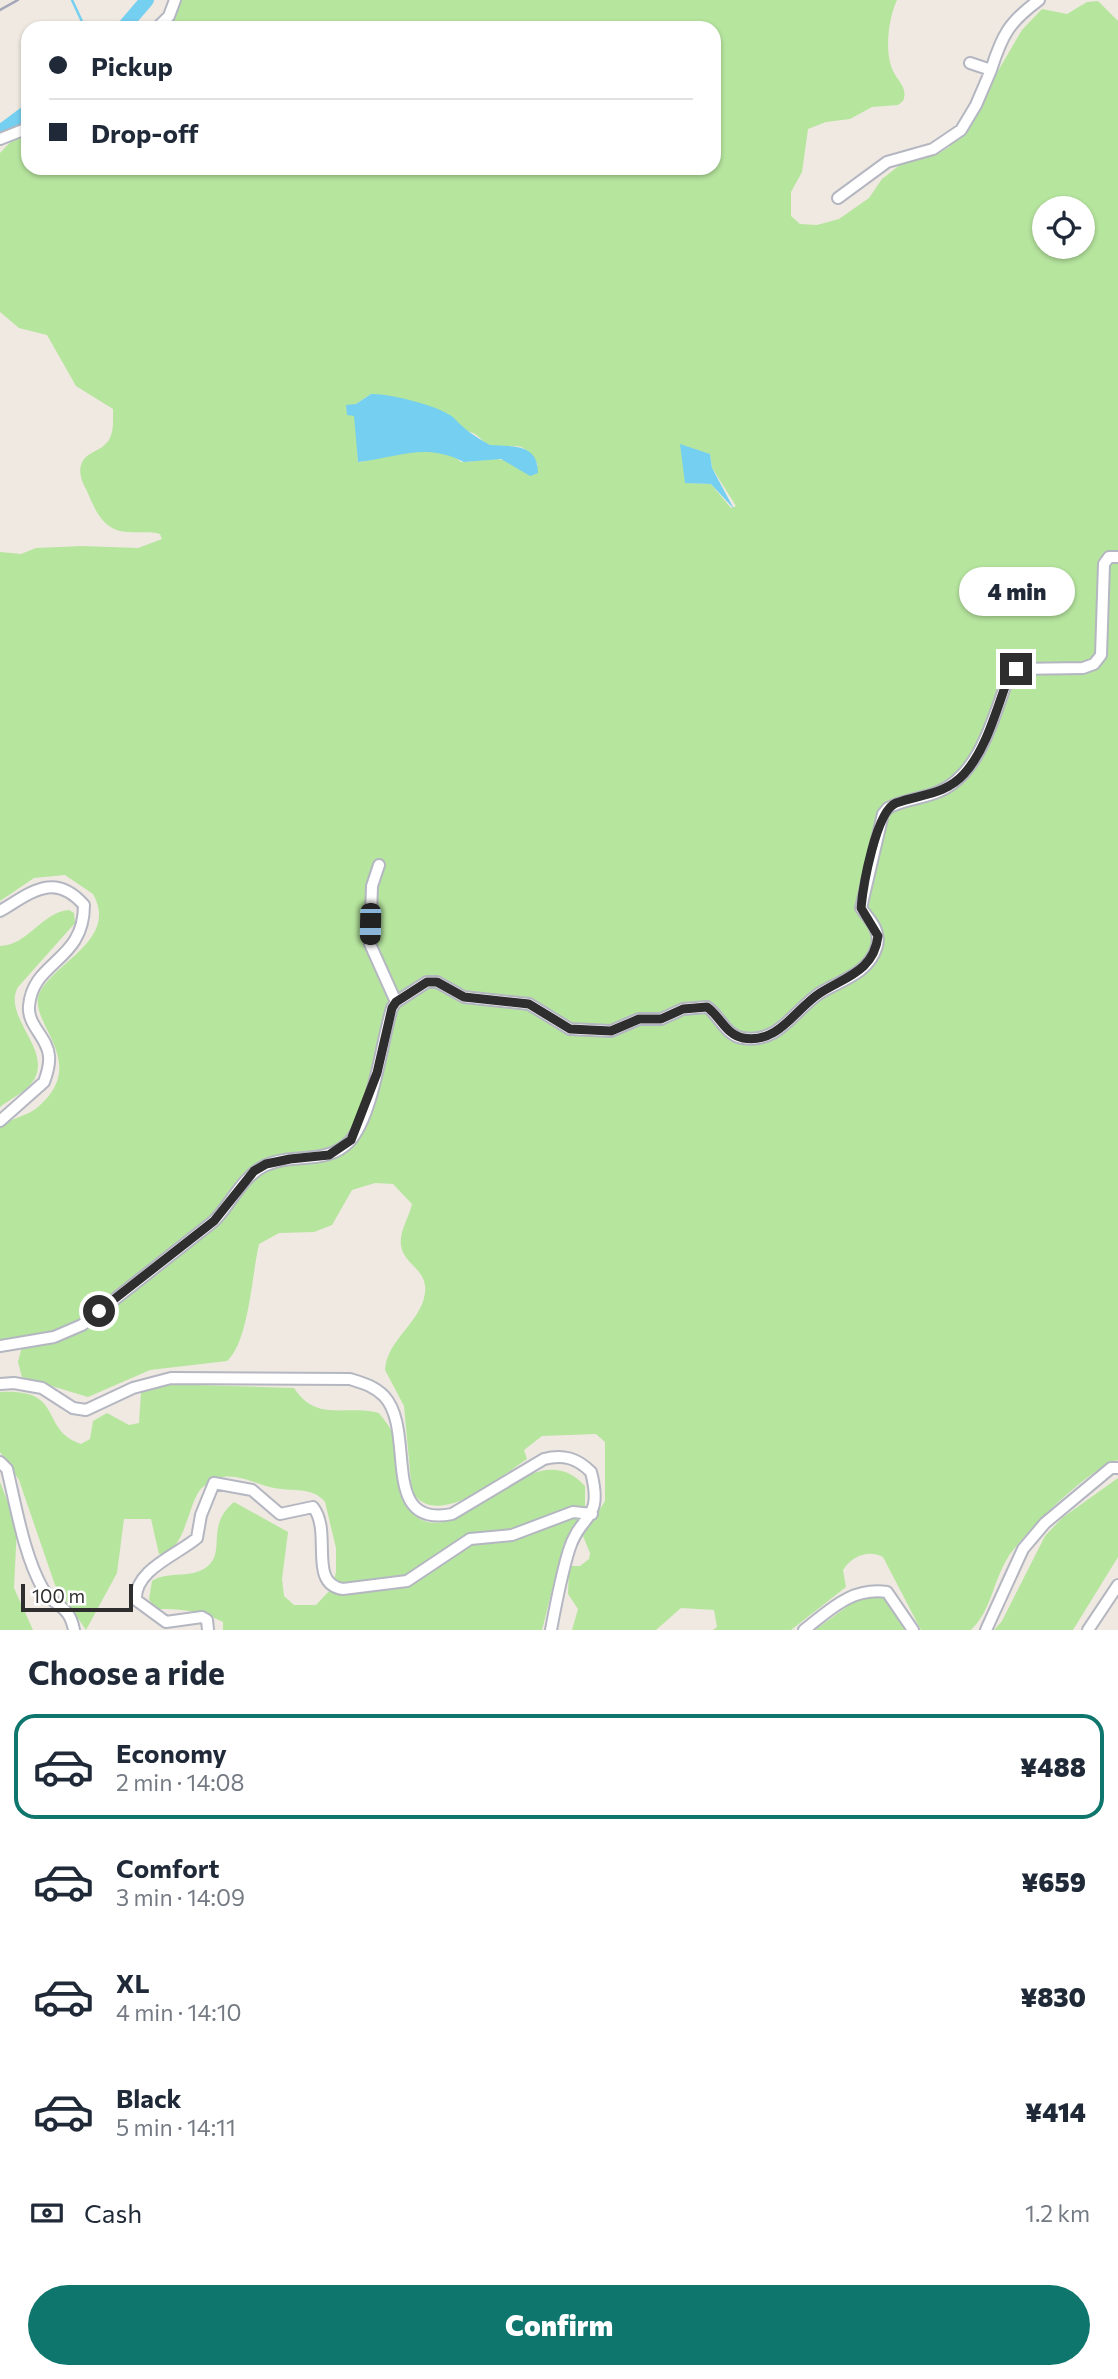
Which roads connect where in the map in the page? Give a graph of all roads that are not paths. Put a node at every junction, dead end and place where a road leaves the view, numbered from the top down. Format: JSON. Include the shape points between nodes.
{"nodes":[{"id":1,"x":175,"y":0,"type":"edge"},
{"id":2,"x":1039,"y":0,"type":"edge"},
{"id":3,"x":164,"y":21,"type":"edge"},
{"id":4,"x":970,"y":63,"type":"dead end"},
{"id":5,"x":991,"y":70,"type":"junction"},
{"id":6,"x":21,"y":131,"type":"edge"},
{"id":7,"x":0,"y":139,"type":"edge"},
{"id":8,"x":838,"y":198,"type":"dead end"},
{"id":9,"x":1118,"y":557,"type":"edge"},
{"id":10,"x":379,"y":865,"type":"dead end"},
{"id":11,"x":0,"y":911,"type":"edge"},
{"id":12,"x":396,"y":1002,"type":"junction"},
{"id":13,"x":0,"y":1121,"type":"edge"},
{"id":14,"x":0,"y":1346,"type":"edge"},
{"id":15,"x":0,"y":1384,"type":"edge"},
{"id":16,"x":0,"y":1462,"type":"edge"},
{"id":17,"x":1118,"y":1468,"type":"edge"},
{"id":18,"x":592,"y":1514,"type":"junction"},
{"id":19,"x":1118,"y":1585,"type":"edge"},
{"id":20,"x":74,"y":1630,"type":"edge"},
{"id":21,"x":208,"y":1630,"type":"edge"},
{"id":22,"x":551,"y":1630,"type":"edge"},
{"id":23,"x":804,"y":1630,"type":"edge"},
{"id":24,"x":913,"y":1630,"type":"edge"},
{"id":25,"x":986,"y":1630,"type":"edge"},
{"id":26,"x":1088,"y":1630,"type":"edge"}],
"edges":[{"from":1,"to":3,"type":"street"},
{"from":2,"to":5,"type":"street","via":[[1017,16],[1001,37]]},
{"from":4,"to":5,"type":"street"},
{"from":5,"to":8,"type":"street","via":[[961,130],[933,149],[887,162]]},
{"from":6,"to":7,"type":"street"},
{"from":9,"to":12,"type":"street","via":[[1108,557],[1104,564],[1101,654],[1094,664],[1016,669],[966,772],[939,792],[888,808],[861,908],[876,929],[877,947],[862,969],[819,994],[779,1030],[745,1039],[736,1036],[707,1007],[683,1009],[661,1019],[639,1019],[611,1031],[570,1029],[529,1004],[464,997],[437,982],[427,982]]},
{"from":10,"to":12,"type":"street","via":[[372,886],[370,944]]},
{"from":11,"to":13,"type":"street","via":[[49,886],[67,889],[84,905],[83,930],[38,981],[29,1005],[30,1017],[49,1053],[44,1082]]},
{"from":12,"to":14,"type":"street","via":[[360,1122],[341,1149],[320,1157],[266,1164],[247,1178],[214,1221],[82,1325],[54,1337]]},
{"from":15,"to":18,"type":"street","via":[[42,1388],[73,1408],[86,1409],[133,1388],[171,1378],[350,1379],[370,1385],[392,1407],[399,1424],[407,1499],[417,1511],[438,1517],[452,1514],[529,1465],[558,1455],[572,1458],[591,1472],[597,1496]]},
{"from":16,"to":20,"type":"street","via":[[7,1469],[43,1589],[69,1612]]},
{"from":17,"to":25,"type":"street","via":[[1111,1468],[1045,1523],[1023,1549]]},
{"from":18,"to":21,"type":"street","via":[[573,1512],[512,1535],[470,1539],[407,1581],[343,1589],[324,1578],[321,1517],[313,1507],[280,1514],[252,1490],[214,1483],[197,1538],[143,1577],[135,1591],[136,1600],[166,1622],[202,1617]]},
{"from":18,"to":22,"type":"street","via":[[570,1547]]},
{"from":19,"to":26,"type":"street"},
{"from":23,"to":24,"type":"street","via":[[850,1595],[880,1591],[887,1592]]}]}
